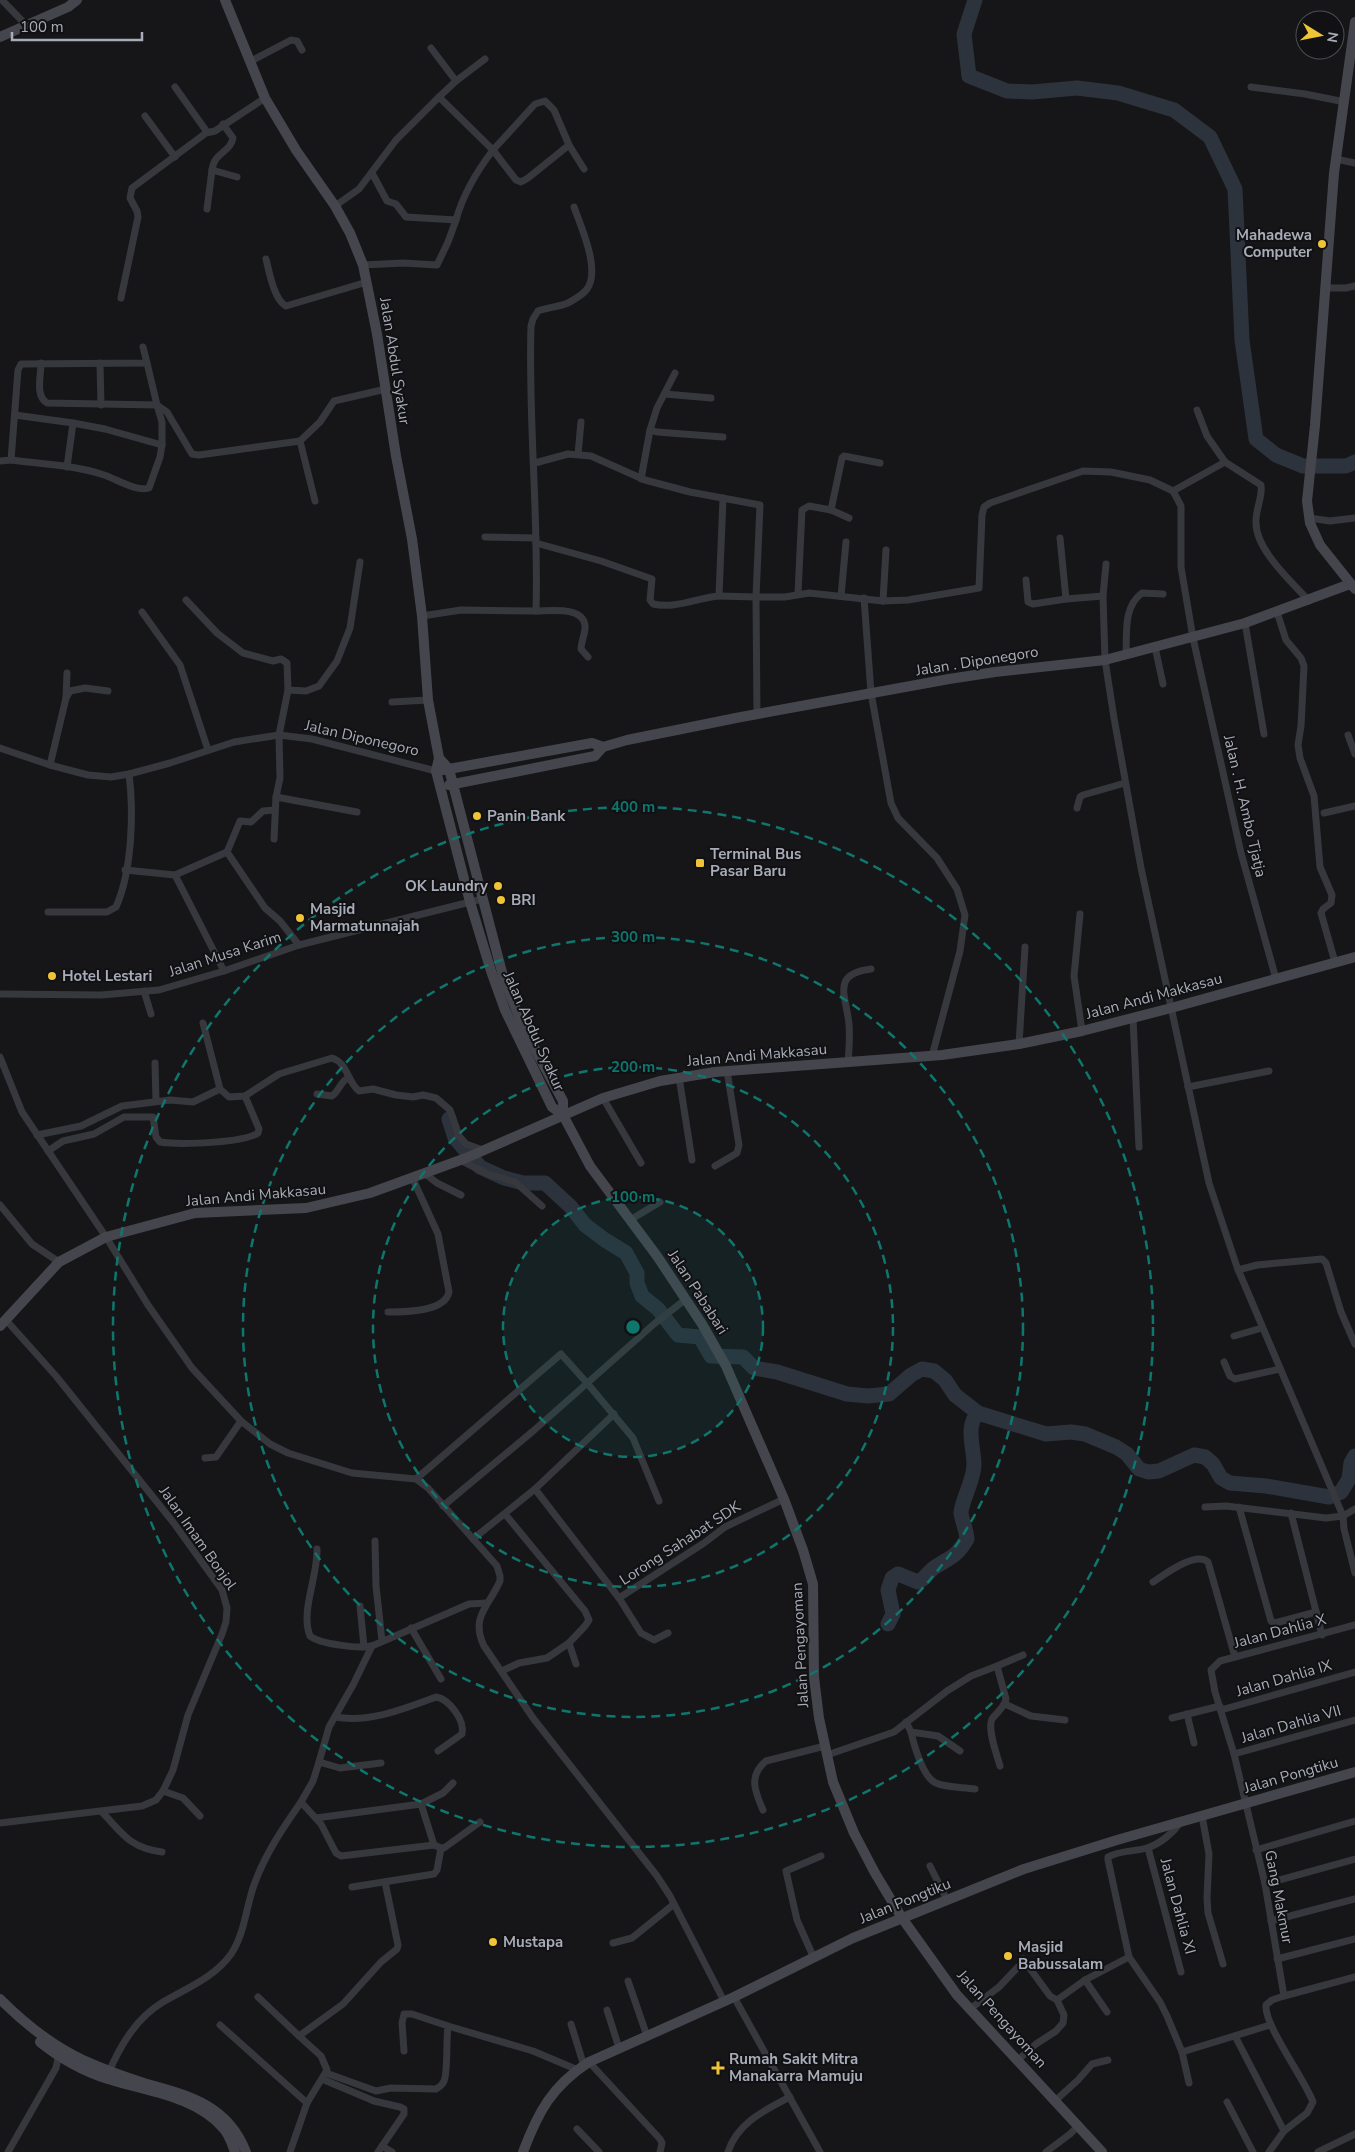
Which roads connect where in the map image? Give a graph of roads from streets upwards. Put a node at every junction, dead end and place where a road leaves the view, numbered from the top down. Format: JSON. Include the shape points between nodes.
{"nodes":[{"id":1,"x":2,"y":0,"type":"edge"},
{"id":2,"x":77,"y":0,"type":"edge"},
{"id":3,"x":225,"y":0,"type":"edge"},
{"id":4,"x":1355,"y":22,"type":"edge"},
{"id":5,"x":27,"y":26,"type":"junction"},
{"id":6,"x":0,"y":37,"type":"edge"},
{"id":7,"x":431,"y":48,"type":"dead end"},
{"id":8,"x":302,"y":50,"type":"dead end"},
{"id":9,"x":485,"y":60,"type":"dead end"},
{"id":10,"x":251,"y":61,"type":"junction"},
{"id":11,"x":456,"y":81,"type":"junction"},
{"id":12,"x":175,"y":87,"type":"dead end"},
{"id":13,"x":1251,"y":87,"type":"dead end"},
{"id":14,"x":438,"y":97,"type":"junction"},
{"id":15,"x":265,"y":98,"type":"junction"},
{"id":16,"x":1345,"y":102,"type":"junction"},
{"id":17,"x":145,"y":116,"type":"dead end"},
{"id":18,"x":223,"y":124,"type":"junction"},
{"id":19,"x":207,"y":132,"type":"junction"},
{"id":20,"x":569,"y":145,"type":"junction"},
{"id":21,"x":493,"y":150,"type":"junction"},
{"id":22,"x":175,"y":156,"type":"junction"},
{"id":23,"x":1336,"y":159,"type":"junction"},
{"id":24,"x":1355,"y":163,"type":"edge"},
{"id":25,"x":584,"y":169,"type":"dead end"},
{"id":26,"x":212,"y":170,"type":"junction"},
{"id":27,"x":372,"y":173,"type":"junction"},
{"id":28,"x":237,"y":177,"type":"dead end"},
{"id":29,"x":335,"y":206,"type":"junction"},
{"id":30,"x":574,"y":207,"type":"dead end"},
{"id":31,"x":207,"y":209,"type":"dead end"},
{"id":32,"x":456,"y":220,"type":"junction"},
{"id":33,"x":266,"y":259,"type":"dead end"},
{"id":34,"x":363,"y":265,"type":"junction"},
{"id":35,"x":367,"y":282,"type":"junction"},
{"id":36,"x":1355,"y":286,"type":"edge"},
{"id":37,"x":1324,"y":288,"type":"junction"},
{"id":38,"x":121,"y":298,"type":"dead end"},
{"id":39,"x":143,"y":347,"type":"dead end"},
{"id":40,"x":42,"y":363,"type":"junction"},
{"id":41,"x":100,"y":363,"type":"junction"},
{"id":42,"x":147,"y":363,"type":"junction"},
{"id":43,"x":675,"y":373,"type":"dead end"},
{"id":44,"x":386,"y":389,"type":"junction"},
{"id":45,"x":665,"y":394,"type":"junction"},
{"id":46,"x":711,"y":398,"type":"dead end"},
{"id":47,"x":102,"y":405,"type":"junction"},
{"id":48,"x":157,"y":405,"type":"junction"},
{"id":49,"x":1197,"y":410,"type":"dead end"},
{"id":50,"x":15,"y":415,"type":"junction"},
{"id":51,"x":581,"y":422,"type":"dead end"},
{"id":52,"x":73,"y":423,"type":"junction"},
{"id":53,"x":650,"y":430,"type":"junction"},
{"id":54,"x":723,"y":437,"type":"dead end"},
{"id":55,"x":300,"y":441,"type":"junction"},
{"id":56,"x":162,"y":445,"type":"junction"},
{"id":57,"x":578,"y":454,"type":"junction"},
{"id":58,"x":11,"y":460,"type":"junction"},
{"id":59,"x":0,"y":461,"type":"edge"},
{"id":60,"x":1225,"y":462,"type":"junction"},
{"id":61,"x":535,"y":463,"type":"junction"},
{"id":62,"x":880,"y":463,"type":"dead end"},
{"id":63,"x":67,"y":467,"type":"junction"},
{"id":64,"x":641,"y":479,"type":"junction"},
{"id":65,"x":1173,"y":491,"type":"junction"},
{"id":66,"x":723,"y":498,"type":"junction"},
{"id":67,"x":315,"y":501,"type":"dead end"},
{"id":68,"x":831,"y":510,"type":"junction"},
{"id":69,"x":849,"y":518,"type":"dead end"},
{"id":70,"x":1309,"y":518,"type":"junction"},
{"id":71,"x":1355,"y":518,"type":"edge"},
{"id":72,"x":485,"y":537,"type":"dead end"},
{"id":73,"x":1060,"y":538,"type":"dead end"},
{"id":74,"x":536,"y":541,"type":"junction"},
{"id":75,"x":846,"y":542,"type":"dead end"},
{"id":76,"x":886,"y":550,"type":"dead end"},
{"id":77,"x":360,"y":562,"type":"dead end"},
{"id":78,"x":1106,"y":564,"type":"dead end"},
{"id":79,"x":1026,"y":580,"type":"dead end"},
{"id":80,"x":1353,"y":585,"type":"edge"},
{"id":81,"x":798,"y":593,"type":"junction"},
{"id":82,"x":1163,"y":594,"type":"dead end"},
{"id":83,"x":719,"y":596,"type":"junction"},
{"id":84,"x":841,"y":596,"type":"junction"},
{"id":85,"x":1103,"y":596,"type":"junction"},
{"id":86,"x":756,"y":597,"type":"junction"},
{"id":87,"x":1066,"y":599,"type":"junction"},
{"id":88,"x":186,"y":600,"type":"dead end"},
{"id":89,"x":1310,"y":600,"type":"junction"},
{"id":90,"x":883,"y":601,"type":"junction"},
{"id":91,"x":864,"y":602,"type":"junction"},
{"id":92,"x":536,"y":611,"type":"junction"},
{"id":93,"x":142,"y":612,"type":"dead end"},
{"id":94,"x":1277,"y":612,"type":"junction"},
{"id":95,"x":422,"y":616,"type":"junction"},
{"id":96,"x":1245,"y":623,"type":"junction"},
{"id":97,"x":1193,"y":638,"type":"junction"},
{"id":98,"x":1155,"y":647,"type":"junction"},
{"id":99,"x":1126,"y":655,"type":"junction"},
{"id":100,"x":588,"y":657,"type":"dead end"},
{"id":101,"x":1106,"y":660,"type":"junction"},
{"id":102,"x":68,"y":673,"type":"dead end"},
{"id":103,"x":1163,"y":684,"type":"dead end"},
{"id":104,"x":288,"y":690,"type":"junction"},
{"id":105,"x":108,"y":691,"type":"dead end"},
{"id":106,"x":871,"y":693,"type":"junction"},
{"id":107,"x":66,"y":698,"type":"junction"},
{"id":108,"x":428,"y":700,"type":"junction"},
{"id":109,"x":392,"y":702,"type":"dead end"},
{"id":110,"x":757,"y":714,"type":"junction"},
{"id":111,"x":1264,"y":734,"type":"dead end"},
{"id":112,"x":279,"y":735,"type":"junction"},
{"id":113,"x":1348,"y":735,"type":"dead end"},
{"id":114,"x":603,"y":747,"type":"junction"},
{"id":115,"x":0,"y":748,"type":"edge"},
{"id":116,"x":208,"y":750,"type":"junction"},
{"id":117,"x":1355,"y":751,"type":"edge"},
{"id":118,"x":438,"y":758,"type":"junction"},
{"id":119,"x":50,"y":765,"type":"junction"},
{"id":120,"x":449,"y":769,"type":"junction"},
{"id":121,"x":436,"y":771,"type":"junction"},
{"id":122,"x":129,"y":774,"type":"junction"},
{"id":123,"x":1125,"y":783,"type":"junction"},
{"id":124,"x":453,"y":784,"type":"junction"},
{"id":125,"x":439,"y":787,"type":"junction"},
{"id":126,"x":276,"y":797,"type":"junction"},
{"id":127,"x":1355,"y":806,"type":"edge"},
{"id":128,"x":1077,"y":808,"type":"dead end"},
{"id":129,"x":274,"y":810,"type":"junction"},
{"id":130,"x":357,"y":812,"type":"dead end"},
{"id":131,"x":1324,"y":813,"type":"dead end"},
{"id":132,"x":274,"y":839,"type":"dead end"},
{"id":133,"x":227,"y":852,"type":"junction"},
{"id":134,"x":126,"y":870,"type":"junction"},
{"id":135,"x":175,"y":875,"type":"junction"},
{"id":136,"x":482,"y":899,"type":"junction"},
{"id":137,"x":470,"y":902,"type":"junction"},
{"id":138,"x":48,"y":912,"type":"dead end"},
{"id":139,"x":1080,"y":914,"type":"dead end"},
{"id":140,"x":299,"y":945,"type":"junction"},
{"id":141,"x":1025,"y":947,"type":"dead end"},
{"id":142,"x":1355,"y":957,"type":"edge"},
{"id":143,"x":1335,"y":962,"type":"junction"},
{"id":144,"x":871,"y":969,"type":"dead end"},
{"id":145,"x":224,"y":971,"type":"junction"},
{"id":146,"x":1276,"y":978,"type":"junction"},
{"id":147,"x":144,"y":991,"type":"junction"},
{"id":148,"x":0,"y":994,"type":"edge"},
{"id":149,"x":1171,"y":1008,"type":"junction"},
{"id":150,"x":151,"y":1014,"type":"dead end"},
{"id":151,"x":1134,"y":1018,"type":"junction"},
{"id":152,"x":203,"y":1023,"type":"dead end"},
{"id":153,"x":1082,"y":1031,"type":"junction"},
{"id":154,"x":1019,"y":1044,"type":"junction"},
{"id":155,"x":932,"y":1056,"type":"junction"},
{"id":156,"x":0,"y":1057,"type":"edge"},
{"id":157,"x":155,"y":1063,"type":"dead end"},
{"id":158,"x":848,"y":1063,"type":"junction"},
{"id":159,"x":727,"y":1071,"type":"junction"},
{"id":160,"x":1269,"y":1071,"type":"dead end"},
{"id":161,"x":679,"y":1077,"type":"junction"},
{"id":162,"x":345,"y":1079,"type":"junction"},
{"id":163,"x":1188,"y":1088,"type":"junction"},
{"id":164,"x":220,"y":1089,"type":"junction"},
{"id":165,"x":317,"y":1094,"type":"dead end"},
{"id":166,"x":245,"y":1096,"type":"junction"},
{"id":167,"x":603,"y":1098,"type":"junction"},
{"id":168,"x":153,"y":1108,"type":"junction"},
{"id":169,"x":563,"y":1115,"type":"junction"},
{"id":170,"x":42,"y":1143,"type":"junction"},
{"id":171,"x":1139,"y":1147,"type":"dead end"},
{"id":172,"x":480,"y":1152,"type":"junction"},
{"id":173,"x":463,"y":1159,"type":"junction"},
{"id":174,"x":692,"y":1160,"type":"dead end"},
{"id":175,"x":641,"y":1163,"type":"dead end"},
{"id":176,"x":715,"y":1166,"type":"dead end"},
{"id":177,"x":424,"y":1173,"type":"junction"},
{"id":178,"x":412,"y":1177,"type":"junction"},
{"id":179,"x":461,"y":1195,"type":"dead end"},
{"id":180,"x":660,"y":1202,"type":"dead end"},
{"id":181,"x":0,"y":1205,"type":"edge"},
{"id":182,"x":542,"y":1206,"type":"dead end"},
{"id":183,"x":630,"y":1220,"type":"junction"},
{"id":184,"x":106,"y":1237,"type":"junction"},
{"id":185,"x":59,"y":1262,"type":"junction"},
{"id":186,"x":1238,"y":1270,"type":"junction"},
{"id":187,"x":686,"y":1300,"type":"junction"},
{"id":188,"x":388,"y":1312,"type":"dead end"},
{"id":189,"x":3,"y":1323,"type":"edge"},
{"id":190,"x":1262,"y":1328,"type":"junction"},
{"id":191,"x":1234,"y":1336,"type":"dead end"},
{"id":192,"x":1355,"y":1344,"type":"edge"},
{"id":193,"x":1224,"y":1362,"type":"dead end"},
{"id":194,"x":1280,"y":1369,"type":"junction"},
{"id":195,"x":587,"y":1383,"type":"junction"},
{"id":196,"x":614,"y":1414,"type":"junction"},
{"id":197,"x":241,"y":1420,"type":"junction"},
{"id":198,"x":205,"y":1458,"type":"dead end"},
{"id":199,"x":416,"y":1479,"type":"junction"},
{"id":200,"x":535,"y":1489,"type":"junction"},
{"id":201,"x":784,"y":1499,"type":"junction"},
{"id":202,"x":659,"y":1502,"type":"dead end"},
{"id":203,"x":443,"y":1506,"type":"junction"},
{"id":204,"x":1205,"y":1507,"type":"dead end"},
{"id":205,"x":1239,"y":1507,"type":"junction"},
{"id":206,"x":1355,"y":1509,"type":"edge"},
{"id":207,"x":1291,"y":1513,"type":"junction"},
{"id":208,"x":505,"y":1514,"type":"junction"},
{"id":209,"x":1343,"y":1516,"type":"junction"},
{"id":210,"x":473,"y":1540,"type":"junction"},
{"id":211,"x":375,"y":1541,"type":"dead end"},
{"id":212,"x":317,"y":1550,"type":"dead end"},
{"id":213,"x":1355,"y":1573,"type":"edge"},
{"id":214,"x":1153,"y":1582,"type":"dead end"},
{"id":215,"x":619,"y":1598,"type":"junction"},
{"id":216,"x":487,"y":1603,"type":"junction"},
{"id":217,"x":360,"y":1606,"type":"dead end"},
{"id":218,"x":1316,"y":1612,"type":"junction"},
{"id":219,"x":1355,"y":1625,"type":"edge"},
{"id":220,"x":411,"y":1628,"type":"junction"},
{"id":221,"x":668,"y":1633,"type":"dead end"},
{"id":222,"x":1322,"y":1635,"type":"junction"},
{"id":223,"x":382,"y":1641,"type":"junction"},
{"id":224,"x":568,"y":1643,"type":"junction"},
{"id":225,"x":368,"y":1646,"type":"junction"},
{"id":226,"x":1023,"y":1655,"type":"dead end"},
{"id":227,"x":1235,"y":1657,"type":"junction"},
{"id":228,"x":576,"y":1664,"type":"dead end"},
{"id":229,"x":997,"y":1666,"type":"junction"},
{"id":230,"x":1212,"y":1666,"type":"joint"},
{"id":231,"x":502,"y":1671,"type":"junction"},
{"id":232,"x":1355,"y":1672,"type":"edge"},
{"id":233,"x":441,"y":1679,"type":"dead end"},
{"id":234,"x":1005,"y":1704,"type":"junction"},
{"id":235,"x":1221,"y":1708,"type":"junction"},
{"id":236,"x":1187,"y":1714,"type":"junction"},
{"id":237,"x":335,"y":1717,"type":"junction"},
{"id":238,"x":1172,"y":1718,"type":"dead end"},
{"id":239,"x":1065,"y":1720,"type":"dead end"},
{"id":240,"x":1355,"y":1720,"type":"edge"},
{"id":241,"x":906,"y":1722,"type":"junction"},
{"id":242,"x":911,"y":1732,"type":"junction"},
{"id":243,"x":1194,"y":1743,"type":"dead end"},
{"id":244,"x":826,"y":1750,"type":"junction"},
{"id":245,"x":438,"y":1751,"type":"dead end"},
{"id":246,"x":960,"y":1751,"type":"dead end"},
{"id":247,"x":1234,"y":1754,"type":"junction"},
{"id":248,"x":319,"y":1762,"type":"junction"},
{"id":249,"x":381,"y":1763,"type":"dead end"},
{"id":250,"x":1000,"y":1766,"type":"dead end"},
{"id":251,"x":1355,"y":1772,"type":"edge"},
{"id":252,"x":454,"y":1783,"type":"dead end"},
{"id":253,"x":975,"y":1789,"type":"dead end"},
{"id":254,"x":164,"y":1791,"type":"junction"},
{"id":255,"x":301,"y":1802,"type":"junction"},
{"id":256,"x":1246,"y":1803,"type":"junction"},
{"id":257,"x":421,"y":1804,"type":"junction"},
{"id":258,"x":763,"y":1810,"type":"dead end"},
{"id":259,"x":102,"y":1812,"type":"junction"},
{"id":260,"x":200,"y":1816,"type":"dead end"},
{"id":261,"x":1202,"y":1816,"type":"junction"},
{"id":262,"x":316,"y":1818,"type":"junction"},
{"id":263,"x":1355,"y":1821,"type":"edge"},
{"id":264,"x":480,"y":1822,"type":"dead end"},
{"id":265,"x":1181,"y":1822,"type":"junction"},
{"id":266,"x":0,"y":1823,"type":"edge"},
{"id":267,"x":434,"y":1845,"type":"junction"},
{"id":268,"x":441,"y":1848,"type":"junction"},
{"id":269,"x":1148,"y":1848,"type":"junction"},
{"id":270,"x":1256,"y":1850,"type":"junction"},
{"id":271,"x":162,"y":1852,"type":"dead end"},
{"id":272,"x":821,"y":1856,"type":"dead end"},
{"id":273,"x":1355,"y":1859,"type":"edge"},
{"id":274,"x":930,"y":1866,"type":"dead end"},
{"id":275,"x":385,"y":1882,"type":"junction"},
{"id":276,"x":1265,"y":1884,"type":"junction"},
{"id":277,"x":352,"y":1887,"type":"dead end"},
{"id":278,"x":1355,"y":1899,"type":"edge"},
{"id":279,"x":947,"y":1900,"type":"junction"},
{"id":280,"x":674,"y":1904,"type":"junction"},
{"id":281,"x":902,"y":1918,"type":"junction"},
{"id":282,"x":1271,"y":1921,"type":"junction"},
{"id":283,"x":1355,"y":1939,"type":"edge"},
{"id":284,"x":612,"y":1944,"type":"dead end"},
{"id":285,"x":813,"y":1956,"type":"junction"},
{"id":286,"x":1129,"y":1957,"type":"junction"},
{"id":287,"x":1277,"y":1959,"type":"junction"},
{"id":288,"x":1223,"y":1964,"type":"dead end"},
{"id":289,"x":1181,"y":1972,"type":"dead end"},
{"id":290,"x":1355,"y":1977,"type":"edge"},
{"id":291,"x":1085,"y":1980,"type":"junction"},
{"id":292,"x":628,"y":1981,"type":"dead end"},
{"id":293,"x":1284,"y":1996,"type":"junction"},
{"id":294,"x":258,"y":1997,"type":"dead end"},
{"id":295,"x":734,"y":1997,"type":"junction"},
{"id":296,"x":0,"y":1999,"type":"edge"},
{"id":297,"x":1057,"y":2000,"type":"junction"},
{"id":298,"x":724,"y":2002,"type":"junction"},
{"id":299,"x":0,"y":2008,"type":"edge"},
{"id":300,"x":970,"y":2009,"type":"junction"},
{"id":301,"x":606,"y":2010,"type":"dead end"},
{"id":302,"x":1107,"y":2012,"type":"dead end"},
{"id":303,"x":571,"y":2024,"type":"dead end"},
{"id":304,"x":1270,"y":2024,"type":"junction"},
{"id":305,"x":220,"y":2025,"type":"dead end"},
{"id":306,"x":448,"y":2026,"type":"junction"},
{"id":307,"x":299,"y":2036,"type":"junction"},
{"id":308,"x":647,"y":2036,"type":"junction"},
{"id":309,"x":1235,"y":2036,"type":"junction"},
{"id":310,"x":619,"y":2048,"type":"junction"},
{"id":311,"x":404,"y":2051,"type":"dead end"},
{"id":312,"x":59,"y":2052,"type":"junction"},
{"id":313,"x":1182,"y":2052,"type":"junction"},
{"id":314,"x":1018,"y":2060,"type":"junction"},
{"id":315,"x":1108,"y":2060,"type":"dead end"},
{"id":316,"x":584,"y":2066,"type":"junction"},
{"id":317,"x":107,"y":2074,"type":"junction"},
{"id":318,"x":324,"y":2076,"type":"junction"},
{"id":319,"x":1189,"y":2083,"type":"dead end"},
{"id":320,"x":177,"y":2095,"type":"junction"},
{"id":321,"x":790,"y":2097,"type":"junction"},
{"id":322,"x":1056,"y":2100,"type":"junction"},
{"id":323,"x":1227,"y":2102,"type":"dead end"},
{"id":324,"x":307,"y":2103,"type":"junction"},
{"id":325,"x":1078,"y":2125,"type":"junction"},
{"id":326,"x":577,"y":2129,"type":"dead end"},
{"id":327,"x":1284,"y":2131,"type":"junction"},
{"id":328,"x":1355,"y":2134,"type":"edge"},
{"id":329,"x":380,"y":2149,"type":"edge"},
{"id":330,"x":8,"y":2152,"type":"edge"},
{"id":331,"x":235,"y":2152,"type":"edge"},
{"id":332,"x":246,"y":2152,"type":"edge"},
{"id":333,"x":290,"y":2152,"type":"edge"},
{"id":334,"x":392,"y":2152,"type":"edge"},
{"id":335,"x":523,"y":2152,"type":"edge"},
{"id":336,"x":599,"y":2152,"type":"edge"},
{"id":337,"x":660,"y":2152,"type":"edge"},
{"id":338,"x":728,"y":2152,"type":"edge"},
{"id":339,"x":820,"y":2152,"type":"edge"},
{"id":340,"x":1046,"y":2152,"type":"edge"},
{"id":341,"x":1102,"y":2152,"type":"edge"},
{"id":342,"x":1253,"y":2152,"type":"edge"},
{"id":343,"x":1269,"y":2152,"type":"edge"},
{"id":344,"x":1318,"y":2152,"type":"edge"}],
"edges":[{"from":1,"to":5,"type":"street"},
{"from":2,"to":5,"type":"street"},
{"from":3,"to":10,"type":"street","name":"Jalan Abdul Syakur"},
{"from":4,"to":16,"type":"street"},
{"from":5,"to":6,"type":"street"},
{"from":7,"to":11,"type":"street"},
{"from":8,"to":10,"type":"street","via":[[297,41],[291,40]]},
{"from":9,"to":11,"type":"street"},
{"from":10,"to":15,"type":"street","name":"Jalan Abdul Syakur"},
{"from":11,"to":14,"type":"street"},
{"from":12,"to":19,"type":"street"},
{"from":13,"to":16,"type":"street"},
{"from":14,"to":21,"type":"street"},
{"from":14,"to":27,"type":"street","via":[[396,140]]},
{"from":15,"to":18,"type":"street"},
{"from":15,"to":29,"type":"street","name":"Jalan Abdul Syakur"},
{"from":16,"to":23,"type":"street"},
{"from":17,"to":22,"type":"street"},
{"from":18,"to":19,"type":"street","via":[[215,131]]},
{"from":18,"to":26,"type":"street","via":[[233,138],[228,148],[216,157]]},
{"from":19,"to":22,"type":"street"},
{"from":20,"to":21,"type":"street","via":[[521,182]]},
{"from":20,"to":21,"type":"street","via":[[554,110],[542,101],[535,104]]},
{"from":20,"to":25,"type":"street"},
{"from":21,"to":32,"type":"street","via":[[469,186]]},
{"from":22,"to":38,"type":"street","via":[[131,190],[130,198],[138,217]]},
{"from":23,"to":24,"type":"street"},
{"from":23,"to":37,"type":"street"},
{"from":26,"to":28,"type":"street"},
{"from":26,"to":31,"type":"street"},
{"from":27,"to":29,"type":"street","via":[[359,189]]},
{"from":27,"to":32,"type":"street","via":[[387,201],[396,204],[406,217]]},
{"from":29,"to":34,"type":"street","name":"Jalan Abdul Syakur"},
{"from":30,"to":61,"type":"street","via":[[589,250],[592,280],[581,296],[567,304],[538,311],[533,319]]},
{"from":32,"to":34,"type":"street","via":[[437,265]]},
{"from":33,"to":35,"type":"street","via":[[272,285],[286,306]]},
{"from":34,"to":35,"type":"street","name":"Jalan Abdul Syakur"},
{"from":35,"to":44,"type":"street","name":"Jalan Abdul Syakur"},
{"from":36,"to":37,"type":"street"},
{"from":37,"to":70,"type":"street","via":[[1307,501]]},
{"from":39,"to":42,"type":"street"},
{"from":40,"to":41,"type":"street"},
{"from":40,"to":47,"type":"street","via":[[40,394],[43,401]]},
{"from":40,"to":50,"type":"street","via":[[19,366]]},
{"from":41,"to":42,"type":"street"},
{"from":41,"to":47,"type":"street"},
{"from":42,"to":48,"type":"street"},
{"from":43,"to":45,"type":"street"},
{"from":44,"to":55,"type":"street","via":[[334,401],[320,422]]},
{"from":44,"to":95,"type":"street","name":"Jalan Abdul Syakur"},
{"from":45,"to":46,"type":"street"},
{"from":45,"to":53,"type":"street","via":[[656,408]]},
{"from":47,"to":48,"type":"street"},
{"from":48,"to":55,"type":"street","via":[[167,412],[192,454]]},
{"from":48,"to":56,"type":"street","via":[[162,422]]},
{"from":49,"to":60,"type":"street","via":[[1207,436]]},
{"from":50,"to":52,"type":"street"},
{"from":50,"to":58,"type":"street"},
{"from":51,"to":57,"type":"street"},
{"from":52,"to":56,"type":"street"},
{"from":52,"to":63,"type":"street"},
{"from":53,"to":54,"type":"street"},
{"from":53,"to":64,"type":"street"},
{"from":55,"to":67,"type":"street"},
{"from":56,"to":63,"type":"street","via":[[152,483],[147,489],[102,474]]},
{"from":57,"to":61,"type":"street"},
{"from":57,"to":64,"type":"street","via":[[598,459]]},
{"from":58,"to":59,"type":"street"},
{"from":58,"to":63,"type":"street"},
{"from":60,"to":65,"type":"street"},
{"from":60,"to":89,"type":"street","via":[[1262,485],[1256,520],[1260,542]]},
{"from":61,"to":74,"type":"street"},
{"from":62,"to":68,"type":"street","via":[[844,456]]},
{"from":64,"to":66,"type":"street"},
{"from":65,"to":90,"type":"street","via":[[1150,480],[1110,472],[1083,472],[990,503],[984,507],[982,515],[979,588]]},
{"from":65,"to":97,"type":"street","name":"Jalan . H. Ambo Tjatja","via":[[1182,514],[1181,567]]},
{"from":66,"to":83,"type":"street"},
{"from":66,"to":86,"type":"street","via":[[761,507]]},
{"from":68,"to":69,"type":"street"},
{"from":68,"to":81,"type":"street","via":[[809,506],[802,510]]},
{"from":70,"to":71,"type":"street","via":[[1330,521]]},
{"from":70,"to":80,"type":"street","via":[[1320,545]]},
{"from":72,"to":74,"type":"street"},
{"from":73,"to":87,"type":"street"},
{"from":74,"to":83,"type":"street","via":[[652,579],[650,600],[654,604],[675,606]]},
{"from":74,"to":92,"type":"street"},
{"from":75,"to":84,"type":"street"},
{"from":76,"to":90,"type":"street"},
{"from":77,"to":104,"type":"street","via":[[350,628],[338,660],[319,686],[306,691]]},
{"from":78,"to":85,"type":"street"},
{"from":79,"to":87,"type":"street","via":[[1030,604]]},
{"from":80,"to":89,"type":"street","name":"Jalan . Diponegoro"},
{"from":81,"to":84,"type":"street"},
{"from":81,"to":86,"type":"street","via":[[785,597]]},
{"from":82,"to":99,"type":"street","via":[[1142,593],[1131,604]]},
{"from":83,"to":86,"type":"street"},
{"from":84,"to":91,"type":"street"},
{"from":85,"to":87,"type":"street"},
{"from":85,"to":101,"type":"street"},
{"from":86,"to":110,"type":"street"},
{"from":88,"to":104,"type":"street","via":[[217,633],[243,653],[281,659],[287,663]]},
{"from":89,"to":94,"type":"street","name":"Jalan . Diponegoro"},
{"from":90,"to":91,"type":"street"},
{"from":91,"to":106,"type":"street"},
{"from":92,"to":95,"type":"street","via":[[461,610]]},
{"from":92,"to":100,"type":"street","via":[[573,612],[582,618],[585,630],[581,648]]},
{"from":93,"to":116,"type":"street","via":[[180,665]]},
{"from":94,"to":96,"type":"street","name":"Jalan . Diponegoro"},
{"from":94,"to":143,"type":"street","via":[[1286,640],[1304,666],[1298,745],[1314,796],[1320,867],[1332,895],[1331,903],[1321,913]]},
{"from":95,"to":108,"type":"street","name":"Jalan Abdul Syakur"},
{"from":96,"to":97,"type":"street","name":"Jalan . Diponegoro"},
{"from":96,"to":111,"type":"street"},
{"from":97,"to":98,"type":"street","name":"Jalan . Diponegoro"},
{"from":97,"to":146,"type":"street","name":"Jalan . H. Ambo Tjatja","via":[[1240,853]]},
{"from":98,"to":99,"type":"street","name":"Jalan . Diponegoro"},
{"from":98,"to":103,"type":"street"},
{"from":99,"to":101,"type":"street","name":"Jalan . Diponegoro"},
{"from":101,"to":106,"type":"street","name":"Jalan . Diponegoro","via":[[994,672]]},
{"from":101,"to":123,"type":"street"},
{"from":102,"to":107,"type":"street"},
{"from":104,"to":112,"type":"street"},
{"from":105,"to":107,"type":"street","via":[[85,688],[70,691]]},
{"from":106,"to":110,"type":"street","name":"Jalan . Diponegoro"},
{"from":106,"to":155,"type":"street","via":[[890,803],[894,812],[937,858],[957,889],[964,910],[960,951]]},
{"from":107,"to":119,"type":"street"},
{"from":108,"to":109,"type":"street"},
{"from":108,"to":118,"type":"street","name":"Jalan Abdul Syakur"},
{"from":110,"to":114,"type":"street","name":"Jalan . Diponegoro"},
{"from":112,"to":116,"type":"street","name":"Jalan Diponegoro"},
{"from":112,"to":121,"type":"street","name":"Jalan Diponegoro","via":[[312,739]]},
{"from":112,"to":126,"type":"street","via":[[280,778]]},
{"from":113,"to":117,"type":"street"},
{"from":114,"to":120,"type":"street","name":"Jalan Diponegoro","via":[[592,743]]},
{"from":114,"to":124,"type":"street","via":[[595,756]]},
{"from":115,"to":119,"type":"street","name":"Jalan Diponegoro"},
{"from":116,"to":122,"type":"street","name":"Jalan Diponegoro"},
{"from":118,"to":120,"type":"street"},
{"from":118,"to":121,"type":"street","name":"Jalan Abdul Syakur"},
{"from":119,"to":122,"type":"street","name":"Jalan Diponegoro","via":[[88,775],[111,777]]},
{"from":120,"to":121,"type":"street","name":"Jalan Diponegoro"},
{"from":120,"to":124,"type":"street","name":"Jalan Abdul Syakur"},
{"from":121,"to":125,"type":"street","name":"Jalan Abdul Syakur"},
{"from":122,"to":134,"type":"street","via":[[132,802]]},
{"from":123,"to":128,"type":"street","via":[[1083,795]]},
{"from":123,"to":149,"type":"street"},
{"from":124,"to":125,"type":"street"},
{"from":124,"to":136,"type":"street","name":"Jalan Abdul Syakur"},
{"from":125,"to":137,"type":"street","name":"Jalan Abdul Syakur"},
{"from":126,"to":129,"type":"street"},
{"from":126,"to":130,"type":"street"},
{"from":127,"to":131,"type":"street"},
{"from":129,"to":132,"type":"street"},
{"from":129,"to":133,"type":"street","via":[[263,811],[250,822],[240,821]]},
{"from":133,"to":135,"type":"street"},
{"from":133,"to":140,"type":"street","via":[[265,908]]},
{"from":134,"to":135,"type":"street"},
{"from":134,"to":138,"type":"street","via":[[113,910]]},
{"from":135,"to":145,"type":"street"},
{"from":136,"to":137,"type":"street","name":"Jalan Musa Karim"},
{"from":136,"to":169,"type":"street","name":"Jalan Abdul Syakur","via":[[504,980],[524,1029],[562,1101]]},
{"from":137,"to":140,"type":"street","name":"Jalan Musa Karim"},
{"from":137,"to":169,"type":"street","name":"Jalan Abdul Syakur","via":[[505,1010],[552,1107]]},
{"from":139,"to":153,"type":"street","via":[[1074,976]]},
{"from":140,"to":145,"type":"street","name":"Jalan Musa Karim"},
{"from":141,"to":154,"type":"street"},
{"from":142,"to":143,"type":"street","name":"Jalan Andi Makkasau"},
{"from":143,"to":146,"type":"street","name":"Jalan Andi Makkasau"},
{"from":144,"to":158,"type":"street","via":[[850,974],[844,986],[849,1027]]},
{"from":145,"to":147,"type":"street","name":"Jalan Musa Karim","via":[[168,988]]},
{"from":146,"to":149,"type":"street","name":"Jalan Andi Makkasau"},
{"from":147,"to":148,"type":"street","name":"Jalan Musa Karim","via":[[101,995]]},
{"from":147,"to":150,"type":"street"},
{"from":149,"to":151,"type":"street","name":"Jalan Andi Makkasau"},
{"from":149,"to":163,"type":"street"},
{"from":151,"to":153,"type":"street","name":"Jalan Andi Makkasau"},
{"from":151,"to":171,"type":"street"},
{"from":152,"to":164,"type":"street"},
{"from":153,"to":154,"type":"street","name":"Jalan Andi Makkasau"},
{"from":154,"to":155,"type":"street","name":"Jalan Andi Makkasau"},
{"from":155,"to":158,"type":"street","name":"Jalan Andi Makkasau"},
{"from":156,"to":170,"type":"street","via":[[22,1112]]},
{"from":157,"to":168,"type":"street"},
{"from":158,"to":159,"type":"street","name":"Jalan Andi Makkasau"},
{"from":159,"to":161,"type":"street","name":"Jalan Andi Makkasau"},
{"from":159,"to":176,"type":"street","via":[[739,1145],[737,1153]]},
{"from":160,"to":163,"type":"street"},
{"from":161,"to":167,"type":"street","name":"Jalan Andi Makkasau"},
{"from":161,"to":174,"type":"street"},
{"from":162,"to":165,"type":"street","via":[[332,1096]]},
{"from":162,"to":166,"type":"street","via":[[341,1062],[332,1058],[279,1074]]},
{"from":162,"to":172,"type":"street","via":[[362,1092],[373,1089],[396,1095],[436,1098],[450,1110],[459,1136]]},
{"from":163,"to":186,"type":"street","via":[[1209,1183]]},
{"from":164,"to":166,"type":"street","via":[[229,1097]]},
{"from":164,"to":168,"type":"street","via":[[193,1102],[170,1100]]},
{"from":166,"to":168,"type":"street","via":[[258,1133],[222,1142],[160,1142],[156,1137]]},
{"from":167,"to":169,"type":"street","name":"Jalan Andi Makkasau"},
{"from":167,"to":175,"type":"street"},
{"from":168,"to":170,"type":"street","via":[[124,1117],[94,1134]]},
{"from":168,"to":170,"type":"street","via":[[122,1106]]},
{"from":169,"to":172,"type":"street","name":"Jalan Andi Makkasau"},
{"from":169,"to":183,"type":"street","name":"Jalan Pababari","via":[[590,1166]]},
{"from":170,"to":184,"type":"street"},
{"from":172,"to":173,"type":"street","name":"Jalan Andi Makkasau"},
{"from":173,"to":177,"type":"street","name":"Jalan Andi Makkasau"},
{"from":173,"to":182,"type":"street","via":[[488,1174],[515,1182]]},
{"from":177,"to":178,"type":"street","name":"Jalan Andi Makkasau"},
{"from":177,"to":179,"type":"street"},
{"from":178,"to":184,"type":"street","name":"Jalan Andi Makkasau","via":[[370,1193],[306,1208],[195,1212]]},
{"from":178,"to":188,"type":"street","via":[[438,1234],[449,1292],[443,1303],[433,1307]]},
{"from":180,"to":183,"type":"street"},
{"from":181,"to":185,"type":"street","via":[[32,1244]]},
{"from":183,"to":187,"type":"street","name":"Jalan Pababari"},
{"from":184,"to":185,"type":"street","name":"Jalan Andi Makkasau"},
{"from":184,"to":197,"type":"street","via":[[192,1368]]},
{"from":185,"to":189,"type":"street","name":"Jalan Andi Makkasau"},
{"from":186,"to":190,"type":"street"},
{"from":186,"to":192,"type":"street","via":[[1322,1259]]},
{"from":187,"to":195,"type":"street"},
{"from":187,"to":201,"type":"street","name":"Jalan Pababari","via":[[726,1366]]},
{"from":189,"to":254,"type":"street","name":"Jalan Imam Bonjol","via":[[56,1376],[173,1522],[226,1599],[226,1622],[192,1706]]},
{"from":190,"to":191,"type":"street"},
{"from":190,"to":194,"type":"street"},
{"from":193,"to":194,"type":"street","via":[[1230,1376],[1235,1379]]},
{"from":194,"to":209,"type":"street"},
{"from":195,"to":196,"type":"street"},
{"from":195,"to":199,"type":"street","via":[[559,1354]]},
{"from":195,"to":203,"type":"street"},
{"from":196,"to":200,"type":"street"},
{"from":196,"to":202,"type":"street","via":[[636,1443]]},
{"from":197,"to":198,"type":"street","via":[[216,1457]]},
{"from":197,"to":199,"type":"street","via":[[270,1444],[330,1468],[369,1476]]},
{"from":199,"to":203,"type":"street"},
{"from":200,"to":208,"type":"street"},
{"from":200,"to":215,"type":"street"},
{"from":201,"to":215,"type":"street","name":"Lorong Sahabat SDK","via":[[725,1527]]},
{"from":201,"to":244,"type":"street","name":"Jalan Pengayoman","via":[[803,1550],[814,1594],[814,1677]]},
{"from":203,"to":210,"type":"street"},
{"from":204,"to":205,"type":"street"},
{"from":205,"to":207,"type":"street"},
{"from":205,"to":218,"type":"street","via":[[1271,1622]]},
{"from":206,"to":209,"type":"street"},
{"from":207,"to":209,"type":"street","via":[[1326,1518]]},
{"from":207,"to":218,"type":"street"},
{"from":208,"to":210,"type":"street"},
{"from":208,"to":224,"type":"street","via":[[588,1617],[588,1623]]},
{"from":209,"to":213,"type":"street"},
{"from":210,"to":216,"type":"street","via":[[496,1566],[500,1576]]},
{"from":211,"to":223,"type":"street"},
{"from":212,"to":225,"type":"street","via":[[306,1618],[310,1636],[324,1642]]},
{"from":214,"to":227,"type":"street","via":[[1178,1566],[1205,1559]]},
{"from":215,"to":221,"type":"street","via":[[646,1638],[657,1640]]},
{"from":216,"to":220,"type":"street","via":[[469,1604]]},
{"from":216,"to":231,"type":"street","via":[[478,1629],[484,1646]]},
{"from":217,"to":225,"type":"street"},
{"from":218,"to":222,"type":"street"},
{"from":219,"to":222,"type":"street","name":"Jalan Dahlia X"},
{"from":220,"to":223,"type":"street"},
{"from":220,"to":233,"type":"street"},
{"from":222,"to":227,"type":"street","name":"Jalan Dahlia X"},
{"from":223,"to":225,"type":"street"},
{"from":224,"to":228,"type":"street"},
{"from":224,"to":231,"type":"street","via":[[547,1658],[519,1663]]},
{"from":225,"to":237,"type":"street","via":[[354,1685]]},
{"from":226,"to":229,"type":"street"},
{"from":227,"to":230,"type":"street","name":"Jalan Dahlia X"},
{"from":229,"to":234,"type":"street","via":[[1004,1687]]},
{"from":229,"to":241,"type":"street","via":[[947,1691]]},
{"from":230,"to":235,"type":"street","name":"Gang Makmur","via":[[1211,1674]]},
{"from":231,"to":280,"type":"street","via":[[534,1718],[657,1876]]},
{"from":232,"to":235,"type":"street","name":"Jalan Dahlia IX"},
{"from":234,"to":239,"type":"street","via":[[1031,1716]]},
{"from":234,"to":250,"type":"street","via":[[991,1722],[990,1729]]},
{"from":235,"to":236,"type":"street","name":"Jalan Dahlia IX"},
{"from":235,"to":247,"type":"street","name":"Gang Makmur"},
{"from":236,"to":238,"type":"street","name":"Jalan Dahlia IX"},
{"from":236,"to":243,"type":"street"},
{"from":237,"to":245,"type":"street","via":[[366,1719],[436,1697],[443,1698],[463,1729],[462,1734]]},
{"from":237,"to":248,"type":"street","via":[[326,1734]]},
{"from":240,"to":247,"type":"street","name":"Jalan Dahlia VII"},
{"from":241,"to":242,"type":"street"},
{"from":241,"to":244,"type":"street","via":[[894,1732]]},
{"from":242,"to":246,"type":"street","via":[[938,1736]]},
{"from":242,"to":253,"type":"street","via":[[915,1749],[932,1781]]},
{"from":244,"to":258,"type":"street","via":[[766,1762],[758,1768],[754,1790]]},
{"from":244,"to":281,"type":"street","name":"Jalan Pengayoman","via":[[833,1782],[854,1833]]},
{"from":247,"to":256,"type":"street","name":"Gang Makmur"},
{"from":248,"to":249,"type":"street","via":[[340,1768]]},
{"from":248,"to":255,"type":"street"},
{"from":251,"to":256,"type":"street","name":"Jalan Pongtiku"},
{"from":252,"to":257,"type":"street","via":[[443,1793]]},
{"from":254,"to":259,"type":"street","via":[[149,1804]]},
{"from":254,"to":260,"type":"street","via":[[185,1800]]},
{"from":255,"to":262,"type":"street"},
{"from":255,"to":317,"type":"street","via":[[262,1864],[231,1954],[204,1979],[143,2018]]},
{"from":256,"to":261,"type":"street","name":"Jalan Pongtiku"},
{"from":256,"to":270,"type":"street","name":"Gang Makmur"},
{"from":257,"to":262,"type":"street"},
{"from":257,"to":267,"type":"street"},
{"from":259,"to":266,"type":"street"},
{"from":259,"to":271,"type":"street","via":[[134,1844]]},
{"from":261,"to":265,"type":"street","name":"Jalan Pongtiku"},
{"from":261,"to":288,"type":"street","via":[[1209,1854],[1208,1913]]},
{"from":262,"to":267,"type":"street","via":[[336,1853],[341,1856]]},
{"from":263,"to":270,"type":"street"},
{"from":264,"to":268,"type":"street"},
{"from":265,"to":269,"type":"street","via":[[1175,1831]]},
{"from":265,"to":279,"type":"street","name":"Jalan Pongtiku","via":[[1024,1869]]},
{"from":267,"to":268,"type":"street"},
{"from":268,"to":275,"type":"street","via":[[435,1872]]},
{"from":269,"to":286,"type":"street","via":[[1108,1857]]},
{"from":269,"to":289,"type":"street","name":"Jalan Dahlia XI"},
{"from":270,"to":276,"type":"street","name":"Gang Makmur"},
{"from":272,"to":285,"type":"street","via":[[786,1871],[797,1920]]},
{"from":273,"to":276,"type":"street"},
{"from":274,"to":279,"type":"street"},
{"from":275,"to":277,"type":"street"},
{"from":275,"to":307,"type":"street","via":[[397,1949],[343,2004]]},
{"from":276,"to":282,"type":"street","name":"Gang Makmur"},
{"from":278,"to":282,"type":"street"},
{"from":279,"to":281,"type":"street","name":"Jalan Pongtiku"},
{"from":280,"to":284,"type":"street","via":[[632,1938]]},
{"from":280,"to":298,"type":"street"},
{"from":281,"to":285,"type":"street","name":"Jalan Pongtiku"},
{"from":281,"to":300,"type":"street","name":"Jalan Pengayoman"},
{"from":282,"to":287,"type":"street","name":"Gang Makmur"},
{"from":283,"to":287,"type":"street"},
{"from":285,"to":295,"type":"street","name":"Jalan Pongtiku"},
{"from":286,"to":291,"type":"street"},
{"from":286,"to":313,"type":"street","via":[[1160,2002]]},
{"from":287,"to":293,"type":"street","name":"Gang Makmur"},
{"from":290,"to":293,"type":"street"},
{"from":291,"to":297,"type":"street"},
{"from":291,"to":302,"type":"street"},
{"from":292,"to":308,"type":"street"},
{"from":293,"to":304,"type":"street","via":[[1266,2005]]},
{"from":294,"to":307,"type":"street"},
{"from":295,"to":298,"type":"street","name":"Jalan Pongtiku"},
{"from":295,"to":321,"type":"street"},
{"from":296,"to":312,"type":"street"},
{"from":297,"to":300,"type":"street","via":[[1050,1996],[1024,1961],[999,1987]]},
{"from":297,"to":314,"type":"street","via":[[1064,2015],[1063,2023]]},
{"from":298,"to":308,"type":"street","name":"Jalan Pongtiku"},
{"from":299,"to":312,"type":"street"},
{"from":300,"to":314,"type":"street","name":"Jalan Pengayoman"},
{"from":301,"to":310,"type":"street"},
{"from":303,"to":316,"type":"street"},
{"from":304,"to":309,"type":"street"},
{"from":304,"to":327,"type":"street","via":[[1313,2102],[1308,2113]]},
{"from":305,"to":324,"type":"street"},
{"from":306,"to":311,"type":"street","via":[[404,2014]]},
{"from":306,"to":316,"type":"street"},
{"from":306,"to":318,"type":"street","via":[[445,2076],[442,2085],[436,2089],[376,2091]]},
{"from":307,"to":318,"type":"street","via":[[321,2056],[326,2066]]},
{"from":308,"to":310,"type":"street","name":"Jalan Pongtiku"},
{"from":309,"to":313,"type":"street"},
{"from":309,"to":327,"type":"street"},
{"from":310,"to":316,"type":"street","name":"Jalan Pongtiku"},
{"from":312,"to":317,"type":"street"},
{"from":312,"to":330,"type":"street","via":[[56,2068]]},
{"from":313,"to":319,"type":"street"},
{"from":314,"to":322,"type":"street","name":"Jalan Pengayoman"},
{"from":315,"to":322,"type":"street","via":[[1092,2064]]},
{"from":316,"to":335,"type":"street","name":"Jalan Pongtiku","via":[[551,2095],[541,2109]]},
{"from":316,"to":337,"type":"street","via":[[660,2138]]},
{"from":317,"to":320,"type":"street"},
{"from":318,"to":324,"type":"street"},
{"from":318,"to":329,"type":"street","via":[[374,2101],[402,2107],[404,2114]]},
{"from":320,"to":331,"type":"street","via":[[218,2123]]},
{"from":320,"to":332,"type":"street","via":[[196,2098],[220,2114],[234,2129]]},
{"from":321,"to":338,"type":"street","via":[[743,2126],[732,2140]]},
{"from":321,"to":339,"type":"street"},
{"from":322,"to":325,"type":"street","name":"Jalan Pengayoman"},
{"from":323,"to":342,"type":"street"},
{"from":324,"to":333,"type":"street"},
{"from":325,"to":340,"type":"street"},
{"from":325,"to":341,"type":"street","name":"Jalan Pengayoman"},
{"from":326,"to":336,"type":"street"},
{"from":327,"to":343,"type":"street"},
{"from":328,"to":344,"type":"street"},
{"from":329,"to":334,"type":"street"}]}
